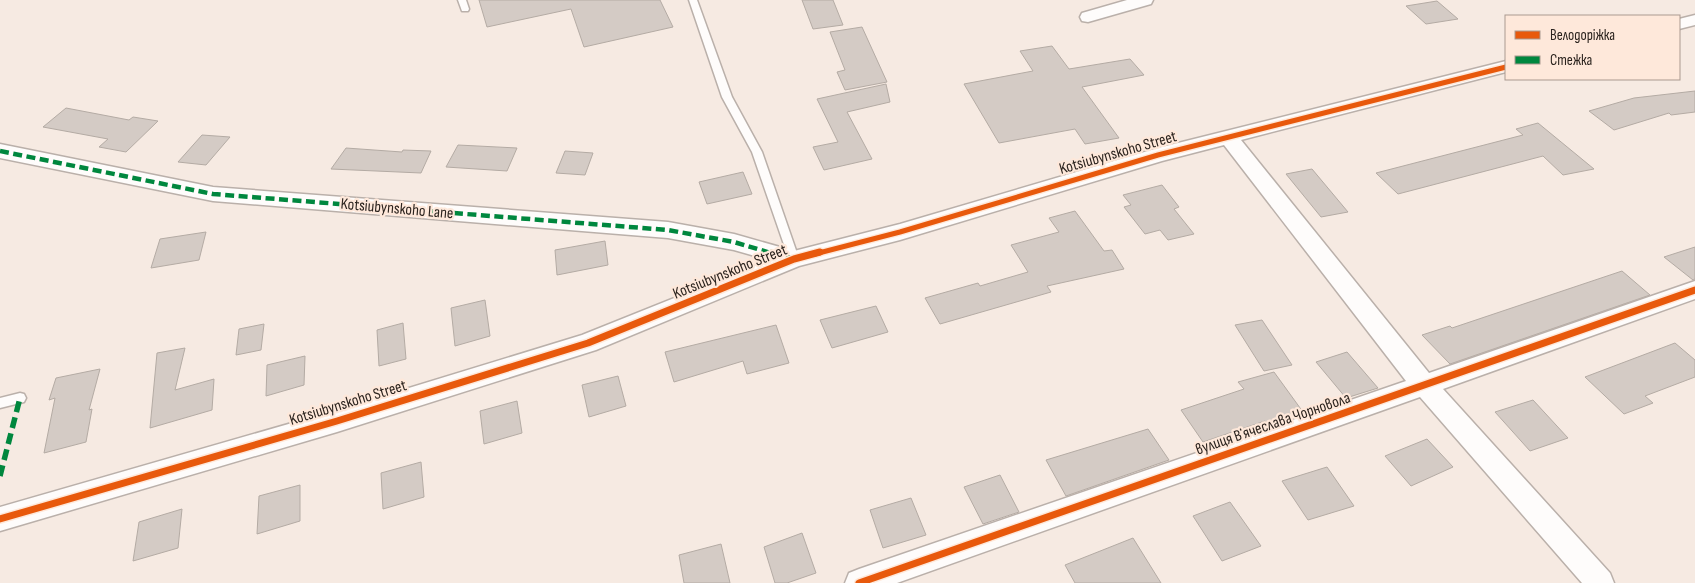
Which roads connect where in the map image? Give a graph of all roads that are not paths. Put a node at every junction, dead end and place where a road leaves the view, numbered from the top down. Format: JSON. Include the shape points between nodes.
{"nodes":[{"id":1,"x":462,"y":0,"type":"edge"},
{"id":2,"x":693,"y":0,"type":"edge"},
{"id":3,"x":1146,"y":0,"type":"edge"},
{"id":4,"x":465,"y":9,"type":"dead end"},
{"id":5,"x":1088,"y":17,"type":"dead end"},
{"id":6,"x":1695,"y":20,"type":"edge"},
{"id":7,"x":1680,"y":24,"type":"edge"},
{"id":8,"x":1505,"y":67,"type":"edge"},
{"id":9,"x":1228,"y":137,"type":"junction"},
{"id":10,"x":0,"y":151,"type":"edge"},
{"id":11,"x":794,"y":259,"type":"junction"},
{"id":12,"x":1695,"y":290,"type":"edge"},
{"id":13,"x":1424,"y":385,"type":"junction"},
{"id":14,"x":20,"y":398,"type":"dead end"},
{"id":15,"x":0,"y":403,"type":"edge"},
{"id":16,"x":0,"y":519,"type":"edge"},
{"id":17,"x":859,"y":583,"type":"edge"},
{"id":18,"x":1600,"y":583,"type":"edge"}],
"edges":[{"from":1,"to":4,"type":"lane"},
{"from":2,"to":11,"type":"lane","via":[[727,97],[757,152]]},
{"from":3,"to":5,"type":"street"},
{"from":6,"to":7,"type":"street"},
{"from":8,"to":9,"type":"street","name":"Kotsiubynskoho Street"},
{"from":9,"to":11,"type":"street","name":"Kotsiubynskoho Street","via":[[900,232]]},
{"from":9,"to":13,"type":"street"},
{"from":10,"to":11,"type":"street","name":"Kotsiubynskoho Lane","via":[[213,194],[668,230],[734,242]]},
{"from":11,"to":16,"type":"street","name":"Kotsiubynskoho Street","via":[[588,343],[337,421]]},
{"from":12,"to":13,"type":"street","name":"вулиця Вʼячеслава Чорновола"},
{"from":13,"to":17,"type":"street","name":"вулиця Вʼячеслава Чорновола"},
{"from":13,"to":18,"type":"street"},
{"from":14,"to":15,"type":"lane"}]}
